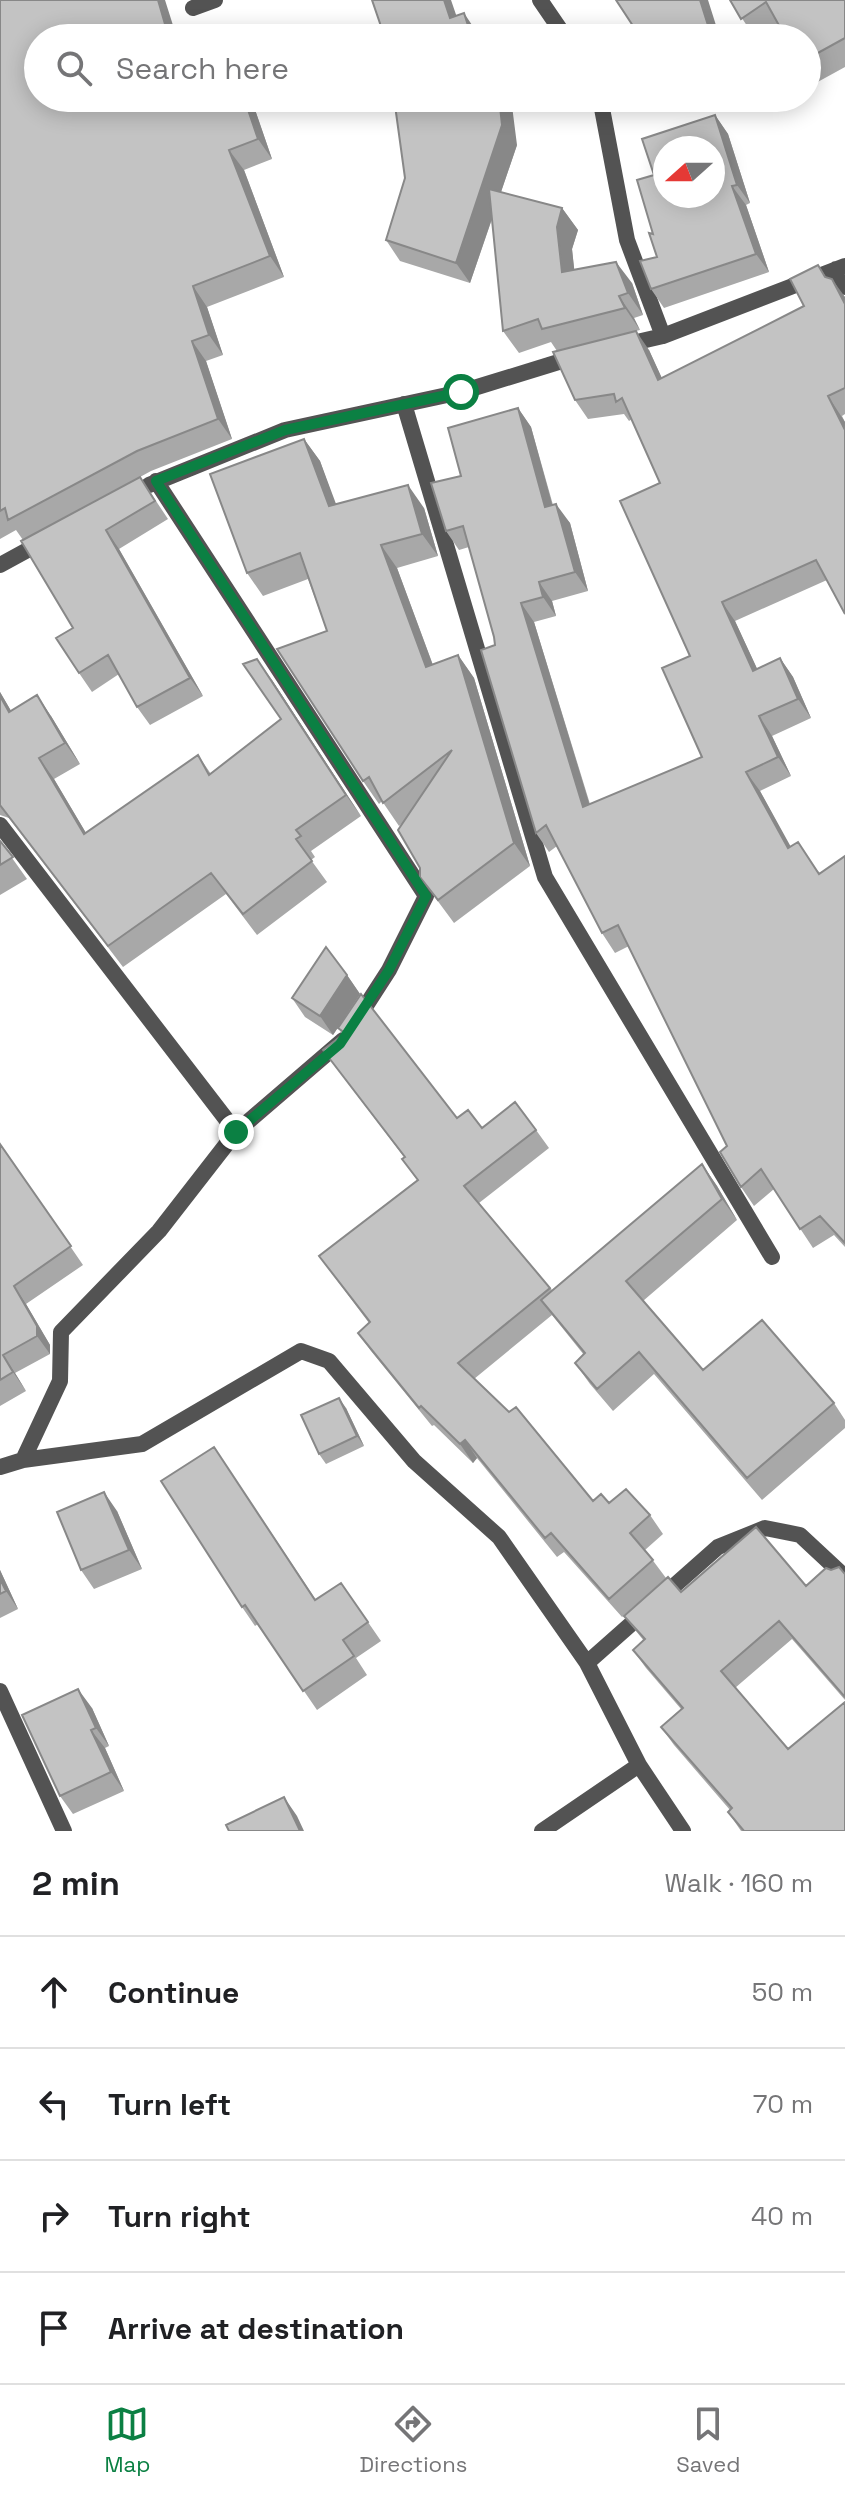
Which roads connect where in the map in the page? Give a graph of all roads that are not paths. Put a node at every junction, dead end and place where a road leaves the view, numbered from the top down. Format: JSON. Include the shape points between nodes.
{"nodes":[{"id":1,"x":215,"y":0,"type":"edge"},
{"id":2,"x":540,"y":0,"type":"edge"},
{"id":3,"x":193,"y":8,"type":"dead end"},
{"id":4,"x":556,"y":24,"type":"edge"},
{"id":5,"x":603,"y":112,"type":"edge"},
{"id":6,"x":840,"y":267,"type":"edge"},
{"id":7,"x":845,"y":287,"type":"edge"},
{"id":8,"x":663,"y":336,"type":"junction"},
{"id":9,"x":404,"y":404,"type":"junction"},
{"id":10,"x":156,"y":481,"type":"junction"},
{"id":11,"x":130,"y":495,"type":"edge"},
{"id":12,"x":65,"y":529,"type":"edge"},
{"id":13,"x":0,"y":565,"type":"edge"},
{"id":14,"x":0,"y":825,"type":"edge"},
{"id":15,"x":236,"y":1132,"type":"junction"},
{"id":16,"x":772,"y":1257,"type":"dead end"},
{"id":17,"x":23,"y":1460,"type":"junction"},
{"id":18,"x":0,"y":1467,"type":"edge"},
{"id":19,"x":845,"y":1577,"type":"edge"},
{"id":20,"x":587,"y":1663,"type":"junction"},
{"id":21,"x":0,"y":1691,"type":"edge"},
{"id":22,"x":639,"y":1765,"type":"junction"},
{"id":23,"x":64,"y":1831,"type":"edge"},
{"id":24,"x":542,"y":1831,"type":"edge"},
{"id":25,"x":683,"y":1831,"type":"edge"}],
"edges":[{"from":1,"to":3,"type":"street"},
{"from":2,"to":4,"type":"street"},
{"from":5,"to":8,"type":"street","via":[[627,240]]},
{"from":6,"to":7,"type":"street"},
{"from":6,"to":8,"type":"street"},
{"from":8,"to":9,"type":"street"},
{"from":9,"to":10,"type":"street","via":[[285,430]]},
{"from":9,"to":16,"type":"street","via":[[545,877]]},
{"from":10,"to":11,"type":"street"},
{"from":10,"to":15,"type":"street","via":[[426,896],[389,970],[340,1044]]},
{"from":12,"to":13,"type":"street"},
{"from":14,"to":15,"type":"street"},
{"from":15,"to":17,"type":"street","via":[[159,1231],[61,1332],[60,1381]]},
{"from":17,"to":18,"type":"street"},
{"from":17,"to":20,"type":"street","via":[[142,1444],[301,1351],[329,1361],[414,1461],[499,1537]]},
{"from":19,"to":20,"type":"street","via":[[800,1535],[765,1528],[718,1547]]},
{"from":20,"to":22,"type":"street"},
{"from":21,"to":23,"type":"street"},
{"from":22,"to":24,"type":"street"},
{"from":22,"to":25,"type":"street"}]}
